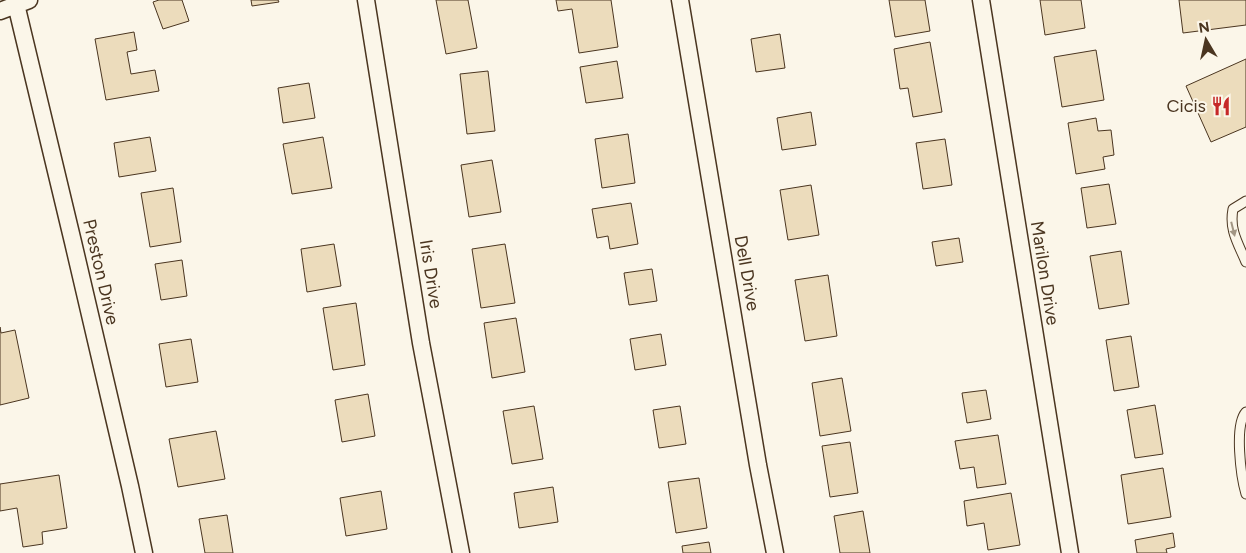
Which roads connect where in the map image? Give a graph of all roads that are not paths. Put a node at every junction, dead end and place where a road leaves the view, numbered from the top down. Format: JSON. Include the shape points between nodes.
{"nodes":[{"id":1,"x":366,"y":0,"type":"edge"},
{"id":2,"x":680,"y":0,"type":"edge"},
{"id":3,"x":981,"y":0,"type":"edge"},
{"id":4,"x":20,"y":2,"type":"edge"},
{"id":5,"x":0,"y":11,"type":"edge"},
{"id":6,"x":1246,"y":200,"type":"edge"},
{"id":7,"x":1246,"y":262,"type":"edge"},
{"id":8,"x":1246,"y":412,"type":"edge"},
{"id":9,"x":1246,"y":494,"type":"edge"},
{"id":10,"x":144,"y":553,"type":"edge"},
{"id":11,"x":461,"y":553,"type":"edge"},
{"id":12,"x":775,"y":553,"type":"edge"},
{"id":13,"x":1070,"y":553,"type":"edge"}],
"edges":[{"from":1,"to":11,"type":"street","name":"Iris Drive","via":[[422,343]]},
{"from":2,"to":12,"type":"street","name":"Dell Drive"},
{"from":3,"to":13,"type":"street","name":"Marilon Drive"},
{"from":4,"to":5,"type":"street"},
{"from":4,"to":10,"type":"street","name":"Preston Drive"},
{"from":6,"to":7,"type":"lane","one_way":true,"via":[[1233,209],[1231,220]]},
{"from":8,"to":9,"type":"lane","via":[[1239,439]]}]}
